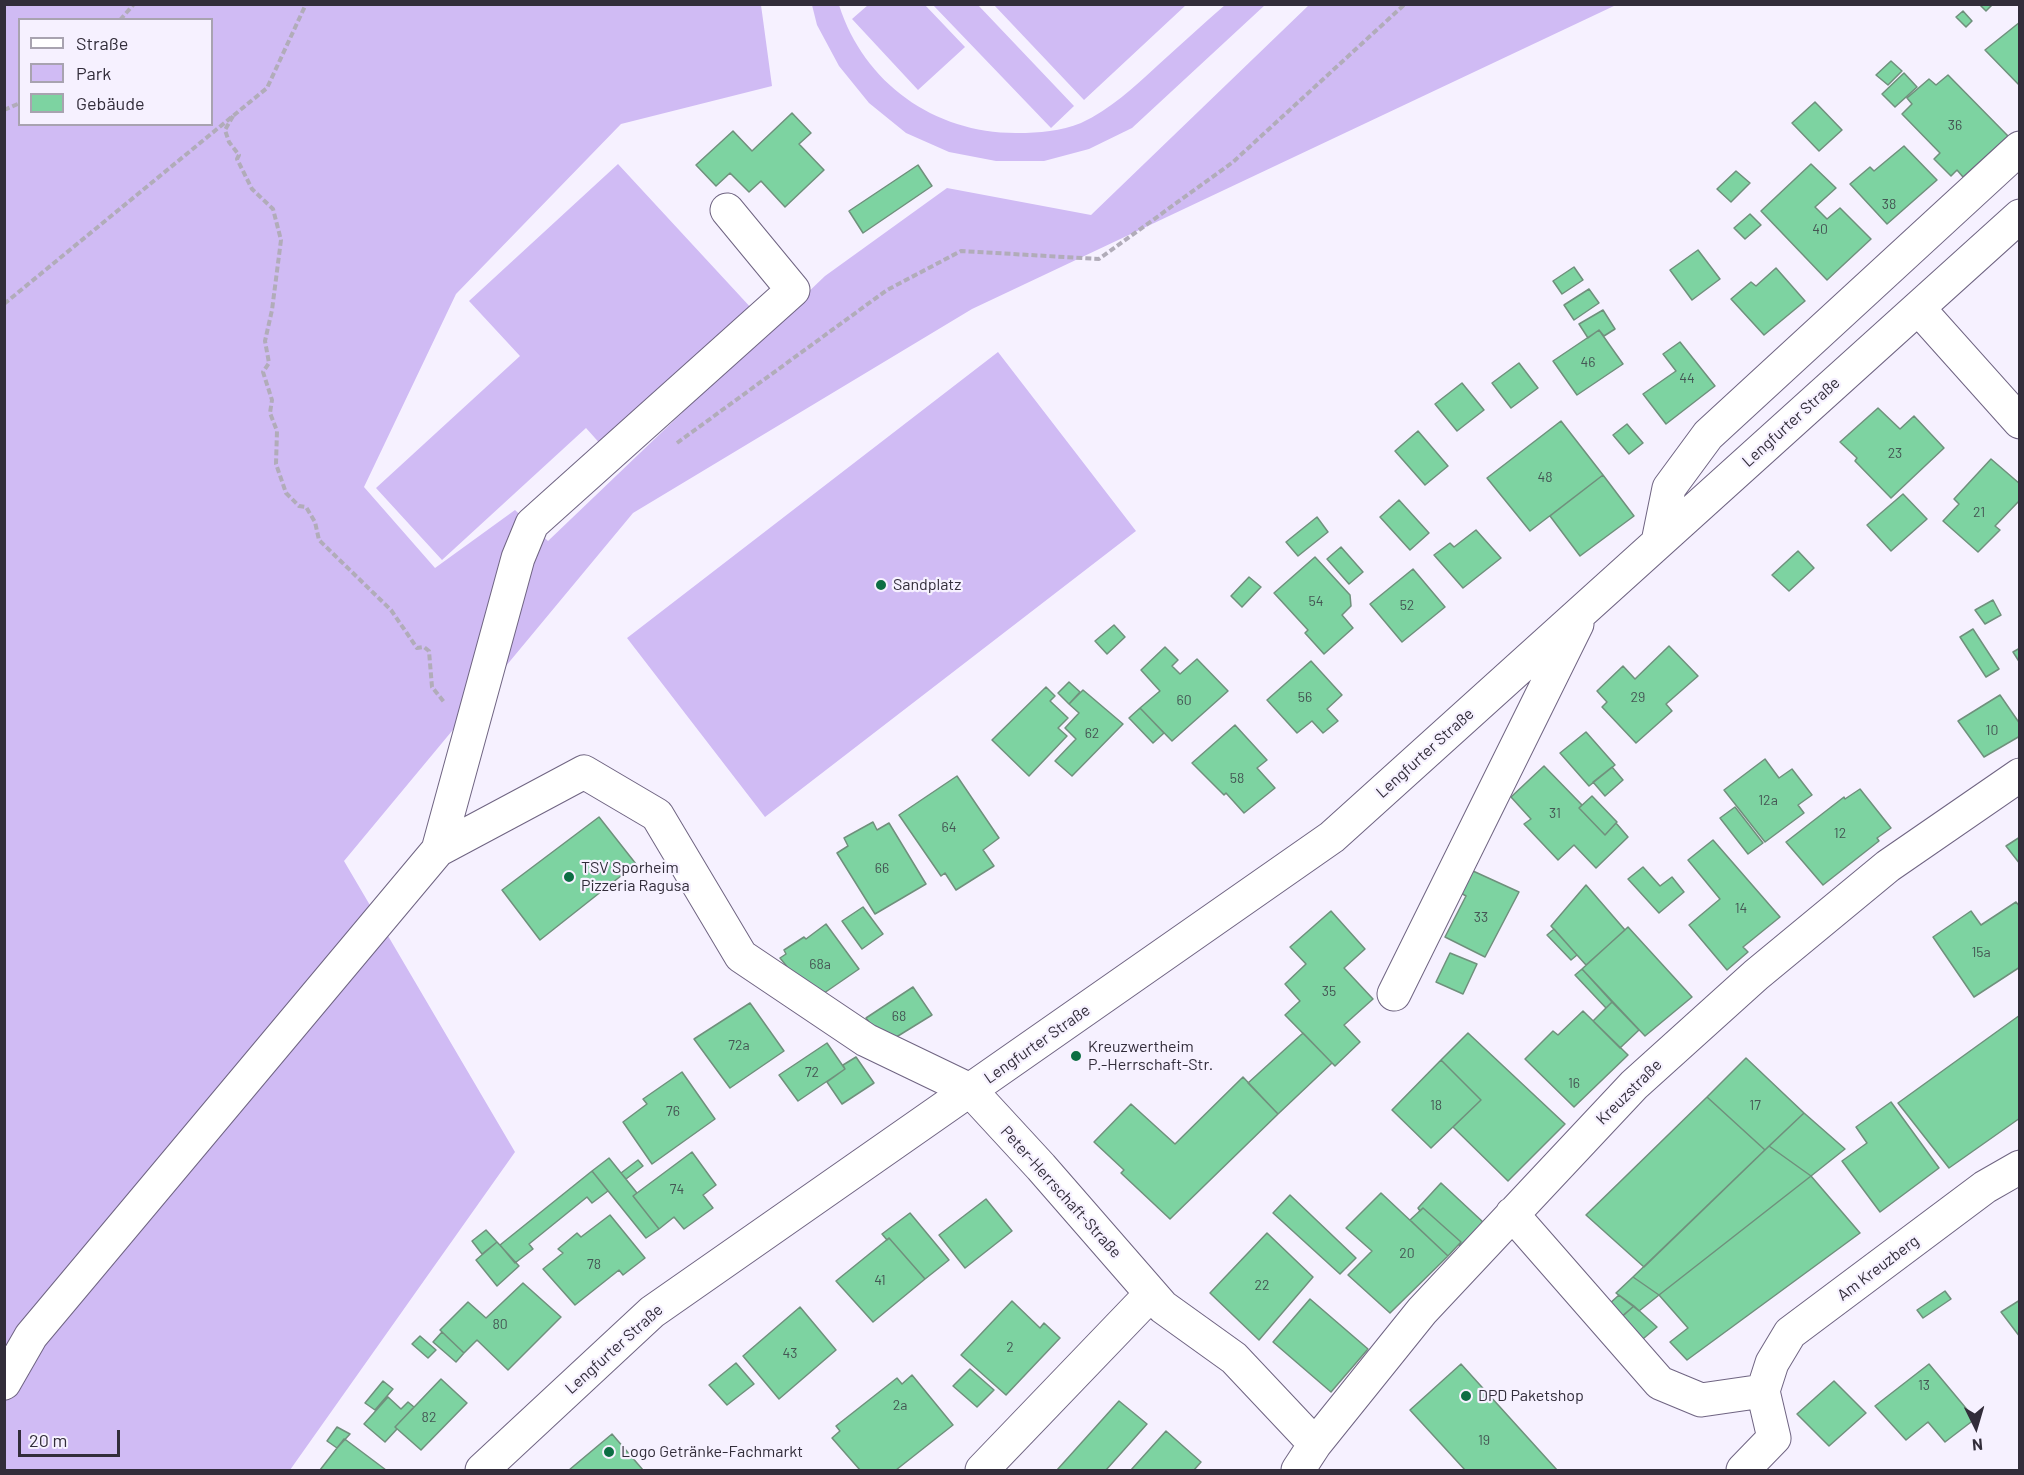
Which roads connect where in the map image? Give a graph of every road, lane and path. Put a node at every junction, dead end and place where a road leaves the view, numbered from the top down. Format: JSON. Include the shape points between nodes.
{"nodes":[{"id":1,"x":134,"y":4,"type":"edge"},
{"id":2,"x":306,"y":4,"type":"edge"},
{"id":3,"x":1405,"y":4,"type":"edge"},
{"id":4,"x":122,"y":18,"type":"edge"},
{"id":5,"x":18,"y":104,"type":"edge"},
{"id":6,"x":4,"y":110,"type":"edge"},
{"id":7,"x":233,"y":116,"type":"junction"},
{"id":8,"x":2019,"y":148,"type":"edge"},
{"id":9,"x":727,"y":210,"type":"dead end"},
{"id":10,"x":2019,"y":216,"type":"edge"},
{"id":11,"x":4,"y":304,"type":"edge"},
{"id":12,"x":1918,"y":308,"type":"junction"},
{"id":13,"x":2019,"y":422,"type":"edge"},
{"id":14,"x":670,"y":448,"type":"dead end"},
{"id":15,"x":1658,"y":542,"type":"junction"},
{"id":16,"x":1586,"y":608,"type":"junction"},
{"id":17,"x":480,"y":696,"type":"junction"},
{"id":18,"x":2019,"y":775,"type":"edge"},
{"id":19,"x":438,"y":850,"type":"junction"},
{"id":20,"x":1394,"y":994,"type":"dead end"},
{"id":21,"x":970,"y":1090,"type":"junction"},
{"id":22,"x":2019,"y":1167,"type":"edge"},
{"id":23,"x":1512,"y":1214,"type":"junction"},
{"id":24,"x":1151,"y":1294,"type":"junction"},
{"id":25,"x":4,"y":1383,"type":"edge"},
{"id":26,"x":1763,"y":1391,"type":"junction"},
{"id":27,"x":1306,"y":1457,"type":"edge"},
{"id":28,"x":482,"y":1470,"type":"edge"},
{"id":29,"x":982,"y":1470,"type":"edge"},
{"id":30,"x":1743,"y":1470,"type":"edge"}],
"edges":[{"from":1,"to":4,"type":"path"},
{"from":2,"to":7,"type":"path","via":[[267,88]]},
{"from":3,"to":14,"type":"path","via":[[1233,162],[1099,259],[962,251],[887,290]]},
{"from":5,"to":6,"type":"path"},
{"from":7,"to":11,"type":"path"},
{"from":7,"to":17,"type":"path","via":[[225,130],[229,142],[239,155],[240,167],[252,189],[273,208],[281,240],[265,341],[269,363],[263,372],[277,431],[276,464],[286,493],[299,506],[306,507],[319,540],[391,610],[417,648],[429,651],[432,687],[442,701],[457,706]]},
{"from":8,"to":15,"type":"street","via":[[1708,435],[1669,488]]},
{"from":9,"to":17,"type":"street","via":[[793,290],[532,524],[518,558]]},
{"from":10,"to":12,"type":"street","name":"Lengfurter Straße"},
{"from":12,"to":13,"type":"street"},
{"from":12,"to":15,"type":"street","name":"Lengfurter Straße"},
{"from":15,"to":16,"type":"street","name":"Lengfurter Straße"},
{"from":16,"to":20,"type":"street","name":"Lengfurter Straße"},
{"from":16,"to":21,"type":"street","name":"Lengfurter Straße","via":[[1332,837]]},
{"from":17,"to":19,"type":"street"},
{"from":18,"to":23,"type":"street","name":"Kreuzstraße","via":[[1888,866],[1756,975],[1634,1085]]},
{"from":19,"to":21,"type":"street","via":[[584,772],[657,815],[741,956],[867,1040]]},
{"from":19,"to":25,"type":"street","via":[[31,1336]]},
{"from":21,"to":24,"type":"street","name":"Peter-Herrschaft-Straße"},
{"from":21,"to":28,"type":"street","name":"Lengfurter Straße","via":[[652,1312]]},
{"from":22,"to":26,"type":"street","name":"Am Kreuzberg","via":[[1985,1187],[1790,1334],[1772,1363]]},
{"from":23,"to":26,"type":"street","via":[[1660,1383],[1701,1400]]},
{"from":23,"to":27,"type":"street","name":"Kreuzstraße","via":[[1422,1311]]},
{"from":24,"to":27,"type":"street","name":"Peter-Herrschaft-Straße","via":[[1234,1358]]},
{"from":24,"to":29,"type":"street"},
{"from":26,"to":30,"type":"street","via":[[1774,1438]]}]}
